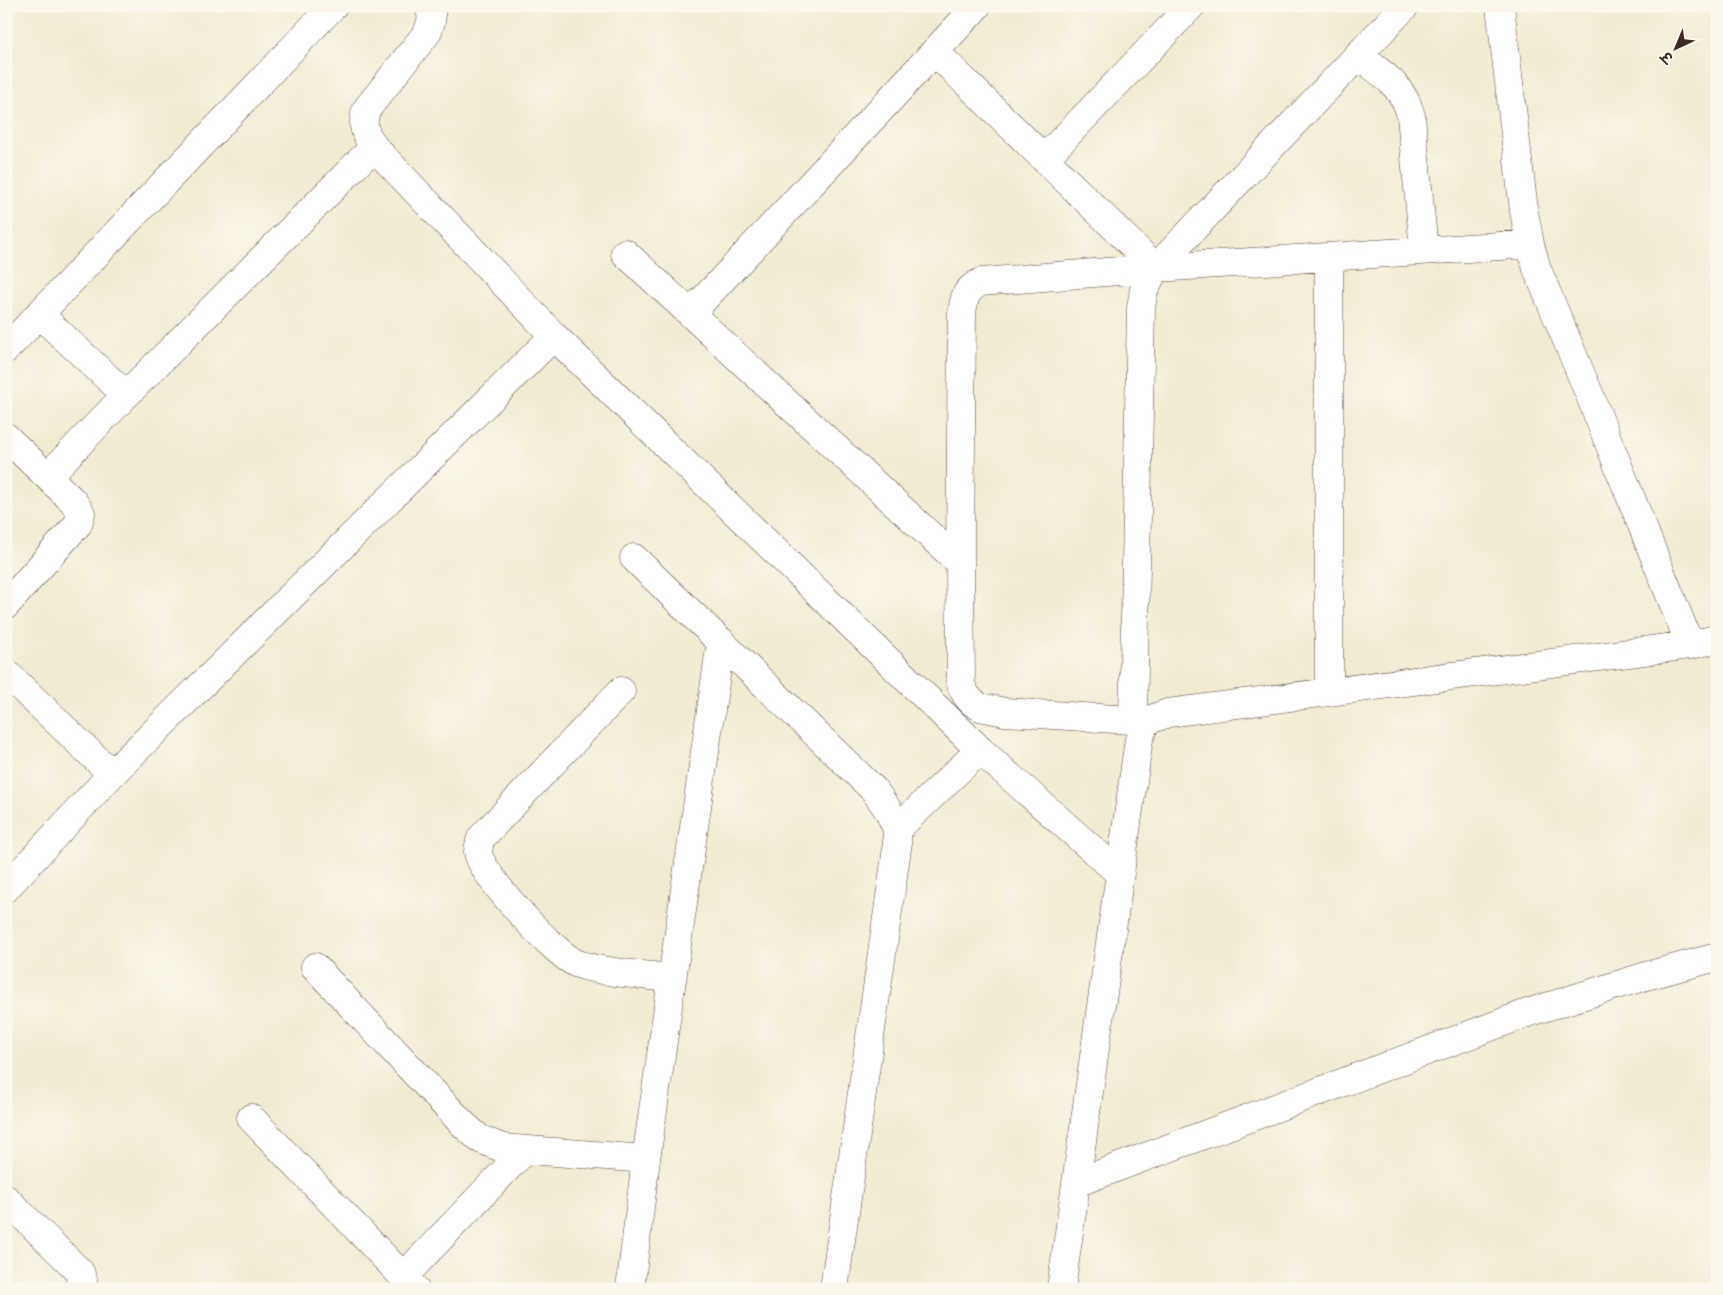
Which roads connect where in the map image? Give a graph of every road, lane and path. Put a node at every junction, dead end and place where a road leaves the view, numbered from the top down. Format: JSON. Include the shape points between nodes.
{"nodes":[{"id":1,"x":333,"y":6,"type":"edge"},
{"id":2,"x":428,"y":6,"type":"edge"},
{"id":3,"x":977,"y":6,"type":"edge"},
{"id":4,"x":1191,"y":6,"type":"edge"},
{"id":5,"x":1500,"y":6,"type":"edge"},
{"id":6,"x":1395,"y":9,"type":"edge"},
{"id":7,"x":935,"y":52,"type":"junction"},
{"id":8,"x":1358,"y":55,"type":"junction"},
{"id":9,"x":374,"y":147,"type":"junction"},
{"id":10,"x":1044,"y":159,"type":"junction"},
{"id":11,"x":1530,"y":244,"type":"junction"},
{"id":12,"x":1424,"y":250,"type":"junction"},
{"id":13,"x":625,"y":253,"type":"dead end"},
{"id":14,"x":1329,"y":257,"type":"junction"},
{"id":15,"x":1156,"y":268,"type":"junction"},
{"id":16,"x":691,"y":313,"type":"junction"},
{"id":17,"x":39,"y":314,"type":"junction"},
{"id":18,"x":554,"y":336,"type":"junction"},
{"id":19,"x":6,"y":349,"type":"edge"},
{"id":20,"x":126,"y":395,"type":"junction"},
{"id":21,"x":6,"y":437,"type":"edge"},
{"id":22,"x":48,"y":476,"type":"junction"},
{"id":23,"x":634,"y":558,"type":"dead end"},
{"id":24,"x":960,"y":563,"type":"junction"},
{"id":25,"x":6,"y":605,"type":"edge"},
{"id":26,"x":1717,"y":639,"type":"edge"},
{"id":27,"x":721,"y":641,"type":"junction"},
{"id":28,"x":1690,"y":645,"type":"junction"},
{"id":29,"x":6,"y":673,"type":"edge"},
{"id":30,"x":621,"y":691,"type":"dead end"},
{"id":31,"x":1329,"y":692,"type":"junction"},
{"id":32,"x":1140,"y":720,"type":"junction"},
{"id":33,"x":980,"y":750,"type":"junction"},
{"id":34,"x":112,"y":774,"type":"junction"},
{"id":35,"x":897,"y":829,"type":"junction"},
{"id":36,"x":1120,"y":873,"type":"junction"},
{"id":37,"x":6,"y":888,"type":"edge"},
{"id":38,"x":1717,"y":957,"type":"edge"},
{"id":39,"x":315,"y":967,"type":"dead end"},
{"id":40,"x":672,"y":978,"type":"junction"},
{"id":41,"x":251,"y":1118,"type":"dead end"},
{"id":42,"x":524,"y":1151,"type":"junction"},
{"id":43,"x":646,"y":1159,"type":"junction"},
{"id":44,"x":1076,"y":1183,"type":"junction"},
{"id":45,"x":6,"y":1199,"type":"edge"},
{"id":46,"x":409,"y":1283,"type":"edge"},
{"id":47,"x":77,"y":1289,"type":"edge"},
{"id":48,"x":630,"y":1289,"type":"edge"},
{"id":49,"x":834,"y":1289,"type":"edge"},
{"id":50,"x":1061,"y":1289,"type":"edge"}],
"edges":[{"from":1,"to":17,"type":"street"},
{"from":2,"to":9,"type":"street","via":[[432,22],[426,33],[366,110],[362,122]]},
{"from":3,"to":7,"type":"street"},
{"from":4,"to":10,"type":"street"},
{"from":5,"to":11,"type":"street"},
{"from":6,"to":8,"type":"street"},
{"from":7,"to":10,"type":"street"},
{"from":7,"to":16,"type":"street"},
{"from":8,"to":12,"type":"street","via":[[1399,89],[1407,102]]},
{"from":8,"to":15,"type":"street"},
{"from":9,"to":18,"type":"street"},
{"from":9,"to":20,"type":"street"},
{"from":10,"to":15,"type":"street"},
{"from":11,"to":12,"type":"street"},
{"from":11,"to":28,"type":"street","via":[[1537,269]]},
{"from":12,"to":14,"type":"street"},
{"from":13,"to":16,"type":"street"},
{"from":14,"to":15,"type":"street"},
{"from":14,"to":31,"type":"street"},
{"from":15,"to":24,"type":"street","via":[[981,282],[970,287],[962,314]]},
{"from":15,"to":32,"type":"street","via":[[1144,289],[1140,308]]},
{"from":16,"to":24,"type":"street"},
{"from":17,"to":19,"type":"street"},
{"from":17,"to":20,"type":"street"},
{"from":18,"to":33,"type":"street"},
{"from":18,"to":34,"type":"street"},
{"from":20,"to":22,"type":"street"},
{"from":21,"to":22,"type":"street"},
{"from":22,"to":25,"type":"street","via":[[81,513],[78,524]]},
{"from":23,"to":27,"type":"street"},
{"from":24,"to":32,"type":"street","via":[[962,685],[972,702],[1005,712]]},
{"from":26,"to":28,"type":"street"},
{"from":27,"to":35,"type":"street","via":[[874,790]]},
{"from":27,"to":40,"type":"street"},
{"from":28,"to":31,"type":"street"},
{"from":29,"to":34,"type":"street"},
{"from":30,"to":40,"type":"street","via":[[481,838],[478,852],[491,878],[560,954],[576,964],[591,968]]},
{"from":31,"to":32,"type":"street","via":[[1168,713]]},
{"from":32,"to":36,"type":"street"},
{"from":33,"to":35,"type":"street"},
{"from":33,"to":36,"type":"street"},
{"from":34,"to":37,"type":"street"},
{"from":35,"to":49,"type":"street","via":[[897,848]]},
{"from":36,"to":44,"type":"street"},
{"from":38,"to":44,"type":"street","via":[[1530,1012]]},
{"from":39,"to":42,"type":"street","via":[[474,1134],[502,1148]]},
{"from":40,"to":43,"type":"street"},
{"from":41,"to":46,"type":"street"},
{"from":42,"to":43,"type":"street"},
{"from":42,"to":46,"type":"street"},
{"from":43,"to":48,"type":"street"},
{"from":44,"to":50,"type":"street"},
{"from":45,"to":47,"type":"street","via":[[80,1272],[83,1280]]}]}
